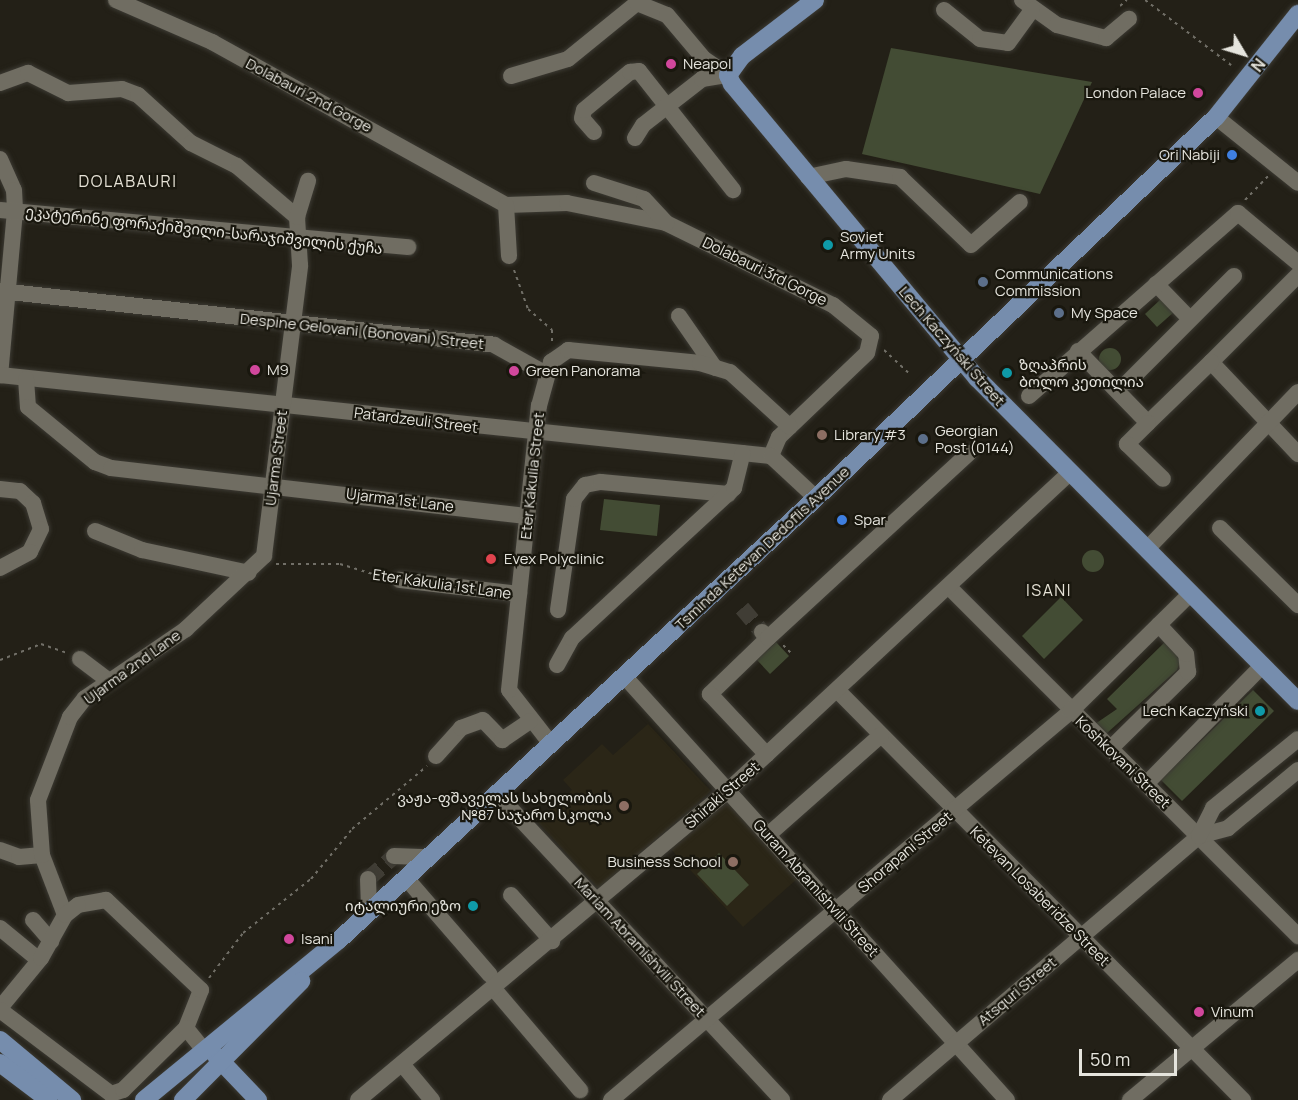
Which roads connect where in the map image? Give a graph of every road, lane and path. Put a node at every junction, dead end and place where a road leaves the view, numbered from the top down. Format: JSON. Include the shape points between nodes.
{"nodes":[{"id":1,"x":116,"y":0,"type":"edge"},
{"id":2,"x":815,"y":0,"type":"edge"},
{"id":3,"x":1145,"y":0,"type":"edge"},
{"id":4,"x":1027,"y":5,"type":"edge"},
{"id":5,"x":944,"y":10,"type":"dead end"},
{"id":6,"x":1298,"y":14,"type":"edge"},
{"id":7,"x":1129,"y":19,"type":"dead end"},
{"id":8,"x":1231,"y":65,"type":"dead end"},
{"id":9,"x":728,"y":75,"type":"junction"},
{"id":10,"x":511,"y":76,"type":"dead end"},
{"id":11,"x":0,"y":83,"type":"edge"},
{"id":12,"x":668,"y":105,"type":"junction"},
{"id":13,"x":1216,"y":117,"type":"junction"},
{"id":14,"x":594,"y":132,"type":"dead end"},
{"id":15,"x":635,"y":138,"type":"dead end"},
{"id":16,"x":0,"y":159,"type":"edge"},
{"id":17,"x":1272,"y":172,"type":"dead end"},
{"id":18,"x":808,"y":177,"type":"junction"},
{"id":19,"x":308,"y":181,"type":"dead end"},
{"id":20,"x":594,"y":183,"type":"dead end"},
{"id":21,"x":1298,"y":183,"type":"edge"},
{"id":22,"x":733,"y":190,"type":"dead end"},
{"id":23,"x":502,"y":201,"type":"junction"},
{"id":24,"x":1020,"y":202,"type":"dead end"},
{"id":25,"x":8,"y":210,"type":"edge"},
{"id":26,"x":297,"y":217,"type":"junction"},
{"id":27,"x":666,"y":223,"type":"junction"},
{"id":28,"x":1251,"y":224,"type":"junction"},
{"id":29,"x":300,"y":240,"type":"junction"},
{"id":30,"x":408,"y":247,"type":"dead end"},
{"id":31,"x":509,"y":256,"type":"joint"},
{"id":32,"x":1298,"y":263,"type":"edge"},
{"id":33,"x":1298,"y":275,"type":"edge"},
{"id":34,"x":1234,"y":276,"type":"dead end"},
{"id":35,"x":1156,"y":284,"type":"junction"},
{"id":36,"x":4,"y":291,"type":"edge"},
{"id":37,"x":679,"y":316,"type":"dead end"},
{"id":38,"x":1189,"y":318,"type":"junction"},
{"id":39,"x":292,"y":323,"type":"junction"},
{"id":40,"x":871,"y":336,"type":"junction"},
{"id":41,"x":1078,"y":351,"type":"junction"},
{"id":42,"x":962,"y":359,"type":"junction"},
{"id":43,"x":1210,"y":362,"type":"junction"},
{"id":44,"x":549,"y":368,"type":"junction"},
{"id":45,"x":715,"y":368,"type":"junction"},
{"id":46,"x":908,"y":372,"type":"dead end"},
{"id":47,"x":0,"y":375,"type":"edge"},
{"id":48,"x":26,"y":379,"type":"junction"},
{"id":49,"x":1128,"y":382,"type":"dead end"},
{"id":50,"x":1298,"y":392,"type":"edge"},
{"id":51,"x":1029,"y":396,"type":"dead end"},
{"id":52,"x":283,"y":405,"type":"junction"},
{"id":53,"x":1268,"y":420,"type":"junction"},
{"id":54,"x":1148,"y":423,"type":"junction"},
{"id":55,"x":790,"y":427,"type":"junction"},
{"id":56,"x":536,"y":434,"type":"junction"},
{"id":57,"x":743,"y":453,"type":"junction"},
{"id":58,"x":969,"y":453,"type":"dead end"},
{"id":59,"x":1298,"y":454,"type":"edge"},
{"id":60,"x":771,"y":456,"type":"junction"},
{"id":61,"x":1071,"y":472,"type":"junction"},
{"id":62,"x":1163,"y":479,"type":"dead end"},
{"id":63,"x":273,"y":485,"type":"junction"},
{"id":64,"x":0,"y":489,"type":"edge"},
{"id":65,"x":728,"y":494,"type":"junction"},
{"id":66,"x":816,"y":498,"type":"junction"},
{"id":67,"x":528,"y":516,"type":"junction"},
{"id":68,"x":1220,"y":528,"type":"dead end"},
{"id":69,"x":95,"y":531,"type":"dead end"},
{"id":70,"x":1147,"y":549,"type":"junction"},
{"id":71,"x":0,"y":568,"type":"edge"},
{"id":72,"x":254,"y":568,"type":"junction"},
{"id":73,"x":400,"y":580,"type":"joint"},
{"id":74,"x":949,"y":587,"type":"junction"},
{"id":75,"x":1191,"y":593,"type":"junction"},
{"id":76,"x":519,"y":594,"type":"junction"},
{"id":77,"x":1298,"y":605,"type":"edge"},
{"id":78,"x":558,"y":610,"type":"dead end"},
{"id":79,"x":1159,"y":625,"type":"junction"},
{"id":80,"x":769,"y":636,"type":"junction"},
{"id":81,"x":793,"y":655,"type":"dead end"},
{"id":82,"x":80,"y":659,"type":"joint"},
{"id":83,"x":0,"y":660,"type":"edge"},
{"id":84,"x":557,"y":665,"type":"dead end"},
{"id":85,"x":1263,"y":665,"type":"junction"},
{"id":86,"x":625,"y":677,"type":"junction"},
{"id":87,"x":108,"y":680,"type":"junction"},
{"id":88,"x":838,"y":692,"type":"junction"},
{"id":89,"x":1298,"y":701,"type":"edge"},
{"id":90,"x":1071,"y":711,"type":"junction"},
{"id":91,"x":530,"y":721,"type":"junction"},
{"id":92,"x":881,"y":735,"type":"junction"},
{"id":93,"x":1298,"y":739,"type":"edge"},
{"id":94,"x":552,"y":744,"type":"junction"},
{"id":95,"x":1110,"y":748,"type":"junction"},
{"id":96,"x":767,"y":755,"type":"junction"},
{"id":97,"x":436,"y":756,"type":"joint"},
{"id":98,"x":1298,"y":770,"type":"edge"},
{"id":99,"x":1146,"y":784,"type":"junction"},
{"id":100,"x":728,"y":790,"type":"junction"},
{"id":101,"x":497,"y":794,"type":"junction"},
{"id":102,"x":955,"y":810,"type":"junction"},
{"id":103,"x":768,"y":835,"type":"junction"},
{"id":104,"x":1199,"y":836,"type":"junction"},
{"id":105,"x":0,"y":850,"type":"edge"},
{"id":106,"x":42,"y":855,"type":"junction"},
{"id":107,"x":394,"y":856,"type":"tunnel mouth"},
{"id":108,"x":428,"y":857,"type":"junction"},
{"id":109,"x":368,"y":879,"type":"dead end"},
{"id":110,"x":406,"y":879,"type":"junction"},
{"id":111,"x":511,"y":896,"type":"dead end"},
{"id":112,"x":598,"y":903,"type":"junction"},
{"id":113,"x":836,"y":910,"type":"junction"},
{"id":114,"x":369,"y":912,"type":"junction"},
{"id":115,"x":65,"y":915,"type":"junction"},
{"id":116,"x":33,"y":920,"type":"dead end"},
{"id":117,"x":0,"y":928,"type":"edge"},
{"id":118,"x":1298,"y":936,"type":"edge"},
{"id":119,"x":1081,"y":937,"type":"junction"},
{"id":120,"x":339,"y":940,"type":"junction"},
{"id":121,"x":51,"y":941,"type":"junction"},
{"id":122,"x":552,"y":941,"type":"junction"},
{"id":123,"x":39,"y":960,"type":"junction"},
{"id":124,"x":1298,"y":960,"type":"edge"},
{"id":125,"x":492,"y":982,"type":"junction"},
{"id":126,"x":201,"y":990,"type":"junction"},
{"id":127,"x":0,"y":1009,"type":"edge"},
{"id":128,"x":707,"y":1019,"type":"junction"},
{"id":129,"x":186,"y":1028,"type":"junction"},
{"id":130,"x":0,"y":1040,"type":"edge"},
{"id":131,"x":956,"y":1044,"type":"junction"},
{"id":132,"x":203,"y":1049,"type":"junction"},
{"id":133,"x":1192,"y":1049,"type":"junction"},
{"id":134,"x":0,"y":1062,"type":"edge"},
{"id":135,"x":224,"y":1062,"type":"junction"},
{"id":136,"x":402,"y":1064,"type":"junction"},
{"id":137,"x":21,"y":1081,"type":"junction"},
{"id":138,"x":580,"y":1090,"type":"dead end"},
{"id":139,"x":38,"y":1100,"type":"edge"},
{"id":140,"x":49,"y":1100,"type":"edge"},
{"id":141,"x":72,"y":1100,"type":"edge"},
{"id":142,"x":144,"y":1100,"type":"edge"},
{"id":143,"x":183,"y":1100,"type":"edge"},
{"id":144,"x":258,"y":1100,"type":"edge"},
{"id":145,"x":358,"y":1100,"type":"edge"},
{"id":146,"x":432,"y":1100,"type":"edge"},
{"id":147,"x":611,"y":1100,"type":"edge"},
{"id":148,"x":782,"y":1100,"type":"edge"},
{"id":149,"x":890,"y":1100,"type":"edge"},
{"id":150,"x":1007,"y":1100,"type":"edge"},
{"id":151,"x":1130,"y":1100,"type":"edge"},
{"id":152,"x":1243,"y":1100,"type":"edge"}],
"edges":[{"from":1,"to":23,"type":"street","name":"Dolabauri 2nd Gorge","via":[[212,42]]},
{"from":2,"to":9,"type":"main road","via":[[742,56]]},
{"from":3,"to":8,"type":"path"},
{"from":4,"to":5,"type":"street","via":[[1008,43],[980,39]]},
{"from":4,"to":7,"type":"street","via":[[1057,25],[1106,38]]},
{"from":6,"to":13,"type":"main road","name":"Tsminda Ketevan Dedoflis Avenue"},
{"from":9,"to":10,"type":"street","via":[[704,59],[667,15],[637,3],[568,58]]},
{"from":9,"to":12,"type":"street","via":[[702,79]]},
{"from":9,"to":18,"type":"main road","name":"Lech Kaczyński Street"},
{"from":11,"to":26,"type":"street","via":[[28,73],[68,93],[122,89],[138,95],[191,143],[237,166]]},
{"from":12,"to":14,"type":"street","via":[[648,78],[630,72],[584,110],[582,118]]},
{"from":12,"to":15,"type":"street"},
{"from":12,"to":22,"type":"street"},
{"from":13,"to":21,"type":"street"},
{"from":13,"to":42,"type":"main road","name":"Tsminda Ketevan Dedoflis Avenue"},
{"from":16,"to":25,"type":"street","via":[[14,190]]},
{"from":17,"to":28,"type":"path","via":[[1242,204],[1256,217]]},
{"from":18,"to":24,"type":"street","via":[[846,169],[900,177],[970,245]]},
{"from":18,"to":42,"type":"main road","name":"Lech Kaczyński Street"},
{"from":19,"to":26,"type":"street","name":"Ujarma Street"},
{"from":20,"to":27,"type":"street","via":[[644,199]]},
{"from":23,"to":27,"type":"street","name":"Dolabauri 3rd Gorge","via":[[567,203]]},
{"from":23,"to":31,"type":"street"},
{"from":25,"to":29,"type":"street","name":"ეკატერინე ფორაქიშვილი-სარაჯიშვილის ქუჩა"},
{"from":25,"to":36,"type":"street"},
{"from":26,"to":29,"type":"street","name":"Ujarma Street"},
{"from":27,"to":40,"type":"street","name":"Dolabauri 3rd Gorge","via":[[833,305]]},
{"from":28,"to":32,"type":"street"},
{"from":28,"to":35,"type":"street","via":[[1238,213]]},
{"from":29,"to":30,"type":"street","name":"ეკატერინე ფორაქიშვილი-სარაჯიშვილის ქუჩა"},
{"from":29,"to":39,"type":"street","name":"Ujarma Street"},
{"from":31,"to":44,"type":"path","via":[[528,309],[552,330]]},
{"from":33,"to":43,"type":"street"},
{"from":34,"to":38,"type":"street"},
{"from":35,"to":38,"type":"street"},
{"from":35,"to":41,"type":"street"},
{"from":36,"to":39,"type":"street","name":"Despine Gelovani (Bonovani) Street"},
{"from":36,"to":47,"type":"street"},
{"from":37,"to":45,"type":"street"},
{"from":38,"to":49,"type":"street"},
{"from":39,"to":44,"type":"street","name":"Despine Gelovani (Bonovani) Street","via":[[494,345]]},
{"from":39,"to":52,"type":"street","name":"Ujarma Street"},
{"from":40,"to":46,"type":"path"},
{"from":40,"to":55,"type":"street","via":[[867,353]]},
{"from":41,"to":51,"type":"street"},
{"from":41,"to":54,"type":"street"},
{"from":42,"to":61,"type":"main road","name":"Lech Kaczyński Street"},
{"from":42,"to":66,"type":"main road","name":"Tsminda Ketevan Dedoflis Avenue"},
{"from":43,"to":53,"type":"street"},
{"from":43,"to":54,"type":"street"},
{"from":44,"to":45,"type":"street","via":[[568,350]]},
{"from":44,"to":56,"type":"street","name":"Eter Kakulia Street"},
{"from":45,"to":55,"type":"street","via":[[755,391]]},
{"from":47,"to":48,"type":"street","name":"Patardzeuli Street"},
{"from":48,"to":52,"type":"street","name":"Patardzeuli Street"},
{"from":48,"to":63,"type":"street","name":"Ujarma 1st Lane","via":[[27,407],[94,462]]},
{"from":50,"to":53,"type":"street"},
{"from":52,"to":56,"type":"street","name":"Patardzeuli Street"},
{"from":52,"to":63,"type":"street","name":"Ujarma Street"},
{"from":53,"to":59,"type":"street"},
{"from":53,"to":70,"type":"street"},
{"from":54,"to":62,"type":"street","via":[[1127,444]]},
{"from":55,"to":60,"type":"street"},
{"from":56,"to":57,"type":"street","name":"Patardzeuli Street"},
{"from":56,"to":67,"type":"street","name":"Eter Kakulia Street"},
{"from":57,"to":60,"type":"street","name":"Patardzeuli Street"},
{"from":57,"to":65,"type":"street","via":[[738,482]]},
{"from":58,"to":80,"type":"street"},
{"from":60,"to":66,"type":"street"},
{"from":61,"to":70,"type":"main road","name":"Lech Kaczyński Street"},
{"from":61,"to":74,"type":"street","name":"Shiraki Street"},
{"from":63,"to":67,"type":"street","name":"Ujarma 1st Lane"},
{"from":63,"to":72,"type":"street","name":"Ujarma Street"},
{"from":64,"to":71,"type":"street","via":[[20,491],[33,503],[41,528],[30,552]]},
{"from":65,"to":78,"type":"street","via":[[601,482],[585,485],[574,499]]},
{"from":65,"to":84,"type":"street","via":[[572,638]]},
{"from":66,"to":86,"type":"main road","name":"Tsminda Ketevan Dedoflis Avenue"},
{"from":67,"to":76,"type":"street","name":"Eter Kakulia Street"},
{"from":68,"to":77,"type":"street"},
{"from":69,"to":72,"type":"street","via":[[142,550]]},
{"from":70,"to":75,"type":"main road","name":"Lech Kaczyński Street"},
{"from":72,"to":73,"type":"path","name":"Eter Kakulia 1st Lane","via":[[340,564]]},
{"from":72,"to":87,"type":"street","name":"Ujarma 2nd Lane","via":[[186,629]]},
{"from":73,"to":76,"type":"street","name":"Eter Kakulia 1st Lane"},
{"from":74,"to":88,"type":"street","name":"Shiraki Street"},
{"from":74,"to":90,"type":"street","name":"Koshkovani Street"},
{"from":75,"to":79,"type":"street","name":"Shorapani Street"},
{"from":75,"to":85,"type":"main road","name":"Lech Kaczyński Street"},
{"from":76,"to":91,"type":"street","name":"Eter Kakulia Street","via":[[509,690]]},
{"from":79,"to":90,"type":"street","name":"Shorapani Street"},
{"from":79,"to":95,"type":"street","via":[[1186,654],[1188,672]]},
{"from":80,"to":81,"type":"path"},
{"from":80,"to":96,"type":"street","via":[[710,694]]},
{"from":82,"to":83,"type":"path","via":[[41,644]]},
{"from":82,"to":87,"type":"street"},
{"from":85,"to":89,"type":"main road","name":"Lech Kaczyński Street"},
{"from":85,"to":99,"type":"street"},
{"from":86,"to":94,"type":"main road","name":"Tsminda Ketevan Dedoflis Avenue"},
{"from":86,"to":100,"type":"street","name":"Guram Abramishvili Street"},
{"from":87,"to":106,"type":"street","name":"Ujarma 2nd Lane","via":[[85,698],[53,750],[38,800]]},
{"from":88,"to":92,"type":"street","name":"Ketevan Losaberidze Street"},
{"from":88,"to":96,"type":"street","name":"Shiraki Street"},
{"from":90,"to":95,"type":"street","name":"Koshkovani Street"},
{"from":90,"to":102,"type":"street","name":"Shorapani Street"},
{"from":91,"to":94,"type":"street","name":"Eter Kakulia Street"},
{"from":91,"to":97,"type":"street","via":[[502,740],[483,720],[461,728]]},
{"from":92,"to":102,"type":"street","name":"Ketevan Losaberidze Street"},
{"from":92,"to":103,"type":"street"},
{"from":93,"to":104,"type":"street","name":"Atsquri Street","via":[[1213,808]]},
{"from":94,"to":101,"type":"main road","name":"Tsminda Ketevan Dedoflis Avenue"},
{"from":95,"to":99,"type":"street","name":"Koshkovani Street"},
{"from":96,"to":100,"type":"street","name":"Shiraki Street"},
{"from":97,"to":126,"type":"path","via":[[416,779],[351,829],[311,879],[243,933]]},
{"from":98,"to":104,"type":"street","name":"Atsquri Street","via":[[1228,828]]},
{"from":99,"to":104,"type":"street","name":"Koshkovani Street"},
{"from":100,"to":103,"type":"street","name":"Guram Abramishvili Street"},
{"from":100,"to":112,"type":"street","name":"Shiraki Street"},
{"from":101,"to":108,"type":"main road","name":"Tsminda Ketevan Dedoflis Avenue"},
{"from":101,"to":112,"type":"street","name":"Mariam Abramishvili Street"},
{"from":102,"to":113,"type":"street","name":"Shorapani Street"},
{"from":102,"to":119,"type":"street","name":"Ketevan Losaberidze Street"},
{"from":103,"to":113,"type":"street","name":"Guram Abramishvili Street"},
{"from":104,"to":118,"type":"street","name":"Koshkovani Street"},
{"from":104,"to":119,"type":"street","name":"Atsquri Street"},
{"from":105,"to":106,"type":"street","via":[[19,857]]},
{"from":106,"to":115,"type":"street","name":"Ujarma 2nd Lane"},
{"from":107,"to":108,"type":"street"},
{"from":108,"to":110,"type":"main road","name":"Tsminda Ketevan Dedoflis Avenue"},
{"from":109,"to":114,"type":"street"},
{"from":110,"to":114,"type":"main road","name":"Tsminda Ketevan Dedoflis Avenue"},
{"from":110,"to":125,"type":"street"},
{"from":111,"to":122,"type":"street"},
{"from":112,"to":122,"type":"street","name":"Shiraki Street"},
{"from":112,"to":128,"type":"street","name":"Mariam Abramishvili Street"},
{"from":113,"to":128,"type":"street","name":"Shorapani Street"},
{"from":113,"to":131,"type":"street","name":"Guram Abramishvili Street"},
{"from":114,"to":120,"type":"main road","name":"Tsminda Ketevan Dedoflis Avenue"},
{"from":115,"to":121,"type":"street"},
{"from":115,"to":126,"type":"street","via":[[78,905],[106,900]]},
{"from":116,"to":121,"type":"street"},
{"from":117,"to":123,"type":"street"},
{"from":119,"to":131,"type":"street","name":"Atsquri Street"},
{"from":119,"to":133,"type":"street","name":"Ketevan Losaberidze Street"},
{"from":120,"to":132,"type":"main road","name":"Tsminda Ketevan Dedoflis Avenue"},
{"from":120,"to":135,"type":"main road","name":"Tsminda Ketevan Dedoflis Avenue"},
{"from":121,"to":123,"type":"street"},
{"from":122,"to":125,"type":"street","name":"Shiraki Street"},
{"from":123,"to":127,"type":"street"},
{"from":124,"to":133,"type":"street"},
{"from":125,"to":136,"type":"street","name":"Shiraki Street"},
{"from":125,"to":138,"type":"street"},
{"from":126,"to":129,"type":"street"},
{"from":127,"to":129,"type":"street","via":[[111,1094],[123,1090]]},
{"from":128,"to":147,"type":"street","name":"Shorapani Street"},
{"from":128,"to":148,"type":"street","name":"Mariam Abramishvili Street"},
{"from":129,"to":132,"type":"street"},
{"from":130,"to":141,"type":"main road"},
{"from":131,"to":149,"type":"street","name":"Atsquri Street"},
{"from":131,"to":150,"type":"street","name":"Guram Abramishvili Street"},
{"from":132,"to":135,"type":"main road"},
{"from":132,"to":142,"type":"main road","name":"Tsminda Ketevan Dedoflis Avenue"},
{"from":133,"to":151,"type":"street"},
{"from":133,"to":152,"type":"street","name":"Ketevan Losaberidze Street"},
{"from":134,"to":137,"type":"main road"},
{"from":135,"to":143,"type":"main road","name":"Tsminda Ketevan Dedoflis Avenue"},
{"from":135,"to":144,"type":"main road"},
{"from":136,"to":145,"type":"street","name":"Shiraki Street"},
{"from":136,"to":146,"type":"street"},
{"from":137,"to":139,"type":"main road"},
{"from":137,"to":140,"type":"main road"}]}
